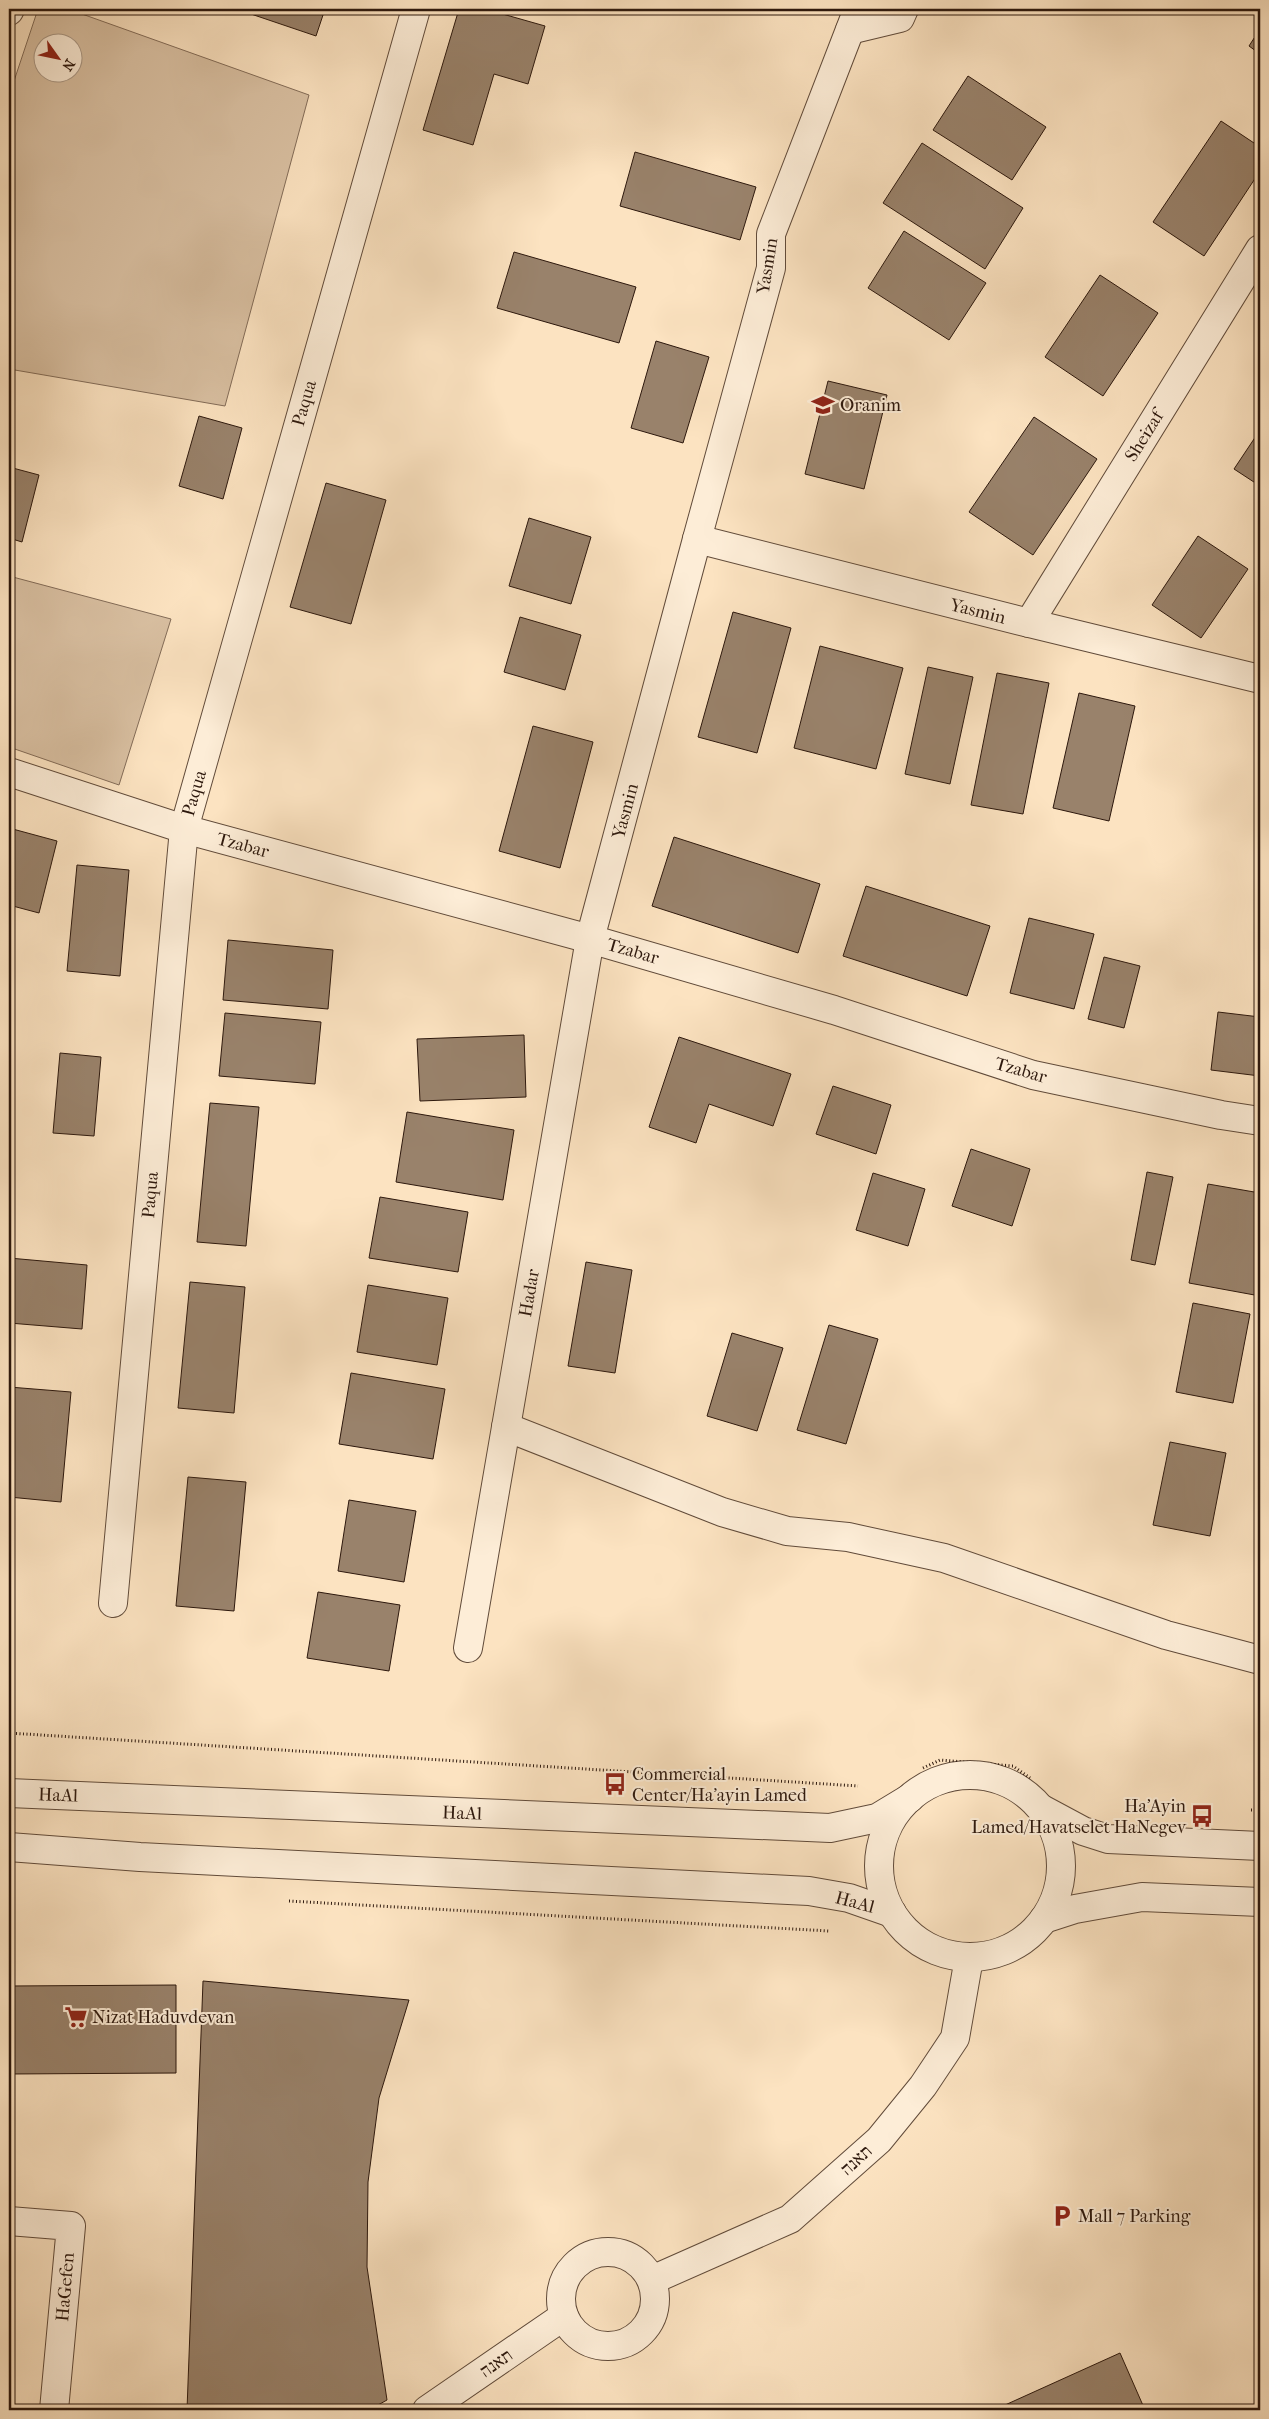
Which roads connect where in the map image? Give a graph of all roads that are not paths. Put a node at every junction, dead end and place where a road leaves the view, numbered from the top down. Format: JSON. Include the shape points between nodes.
{"nodes":[{"id":1,"x":416,"y":9,"type":"edge"},
{"id":2,"x":904,"y":9,"type":"edge"},
{"id":3,"x":854,"y":19,"type":"edge"},
{"id":4,"x":1260,"y":249,"type":"edge"},
{"id":5,"x":698,"y":538,"type":"junction"},
{"id":6,"x":1028,"y":623,"type":"junction"},
{"id":7,"x":1260,"y":678,"type":"edge"},
{"id":8,"x":9,"y":772,"type":"edge"},
{"id":9,"x":184,"y":829,"type":"junction"},
{"id":10,"x":590,"y":939,"type":"junction"},
{"id":11,"x":1260,"y":1121,"type":"edge"},
{"id":12,"x":506,"y":1427,"type":"junction"},
{"id":13,"x":113,"y":1603,"type":"dead end"},
{"id":14,"x":468,"y":1648,"type":"dead end"},
{"id":15,"x":1260,"y":1660,"type":"edge"},
{"id":16,"x":9,"y":1793,"type":"edge"},
{"id":17,"x":1040,"y":1796,"type":"junction"},
{"id":18,"x":910,"y":1798,"type":"junction"},
{"id":19,"x":1260,"y":1846,"type":"edge"},
{"id":20,"x":9,"y":1847,"type":"edge"},
{"id":21,"x":1260,"y":1902,"type":"edge"},
{"id":22,"x":892,"y":1913,"type":"junction"},
{"id":23,"x":1044,"y":1919,"type":"junction"},
{"id":24,"x":968,"y":1958,"type":"junction"},
{"id":25,"x":9,"y":2222,"type":"edge"},
{"id":26,"x":652,"y":2280,"type":"junction"},
{"id":27,"x":564,"y":2316,"type":"junction"},
{"id":28,"x":54,"y":2410,"type":"edge"},
{"id":29,"x":428,"y":2410,"type":"edge"}],
"edges":[{"from":1,"to":9,"type":"street","name":"Paqua"},
{"from":2,"to":3,"type":"street","name":"Yasmin","via":[[900,18]]},
{"from":3,"to":5,"type":"street","name":"Yasmin","via":[[771,234],[771,268]]},
{"from":4,"to":6,"type":"street","name":"Sheizaf"},
{"from":5,"to":6,"type":"street","name":"Yasmin"},
{"from":5,"to":10,"type":"street","name":"Yasmin"},
{"from":6,"to":7,"type":"street","name":"Yasmin"},
{"from":8,"to":9,"type":"street","name":"Tzabar"},
{"from":9,"to":10,"type":"street","name":"Tzabar"},
{"from":9,"to":13,"type":"street","name":"Paqua"},
{"from":10,"to":11,"type":"street","name":"Tzabar","via":[[834,1010],[1033,1075],[1222,1116]]},
{"from":10,"to":12,"type":"street","name":"Hadar"},
{"from":12,"to":14,"type":"street","name":"Hadar"},
{"from":12,"to":15,"type":"street","via":[[722,1512],[787,1531],[848,1537],[944,1558],[1166,1635]]},
{"from":16,"to":18,"type":"street","name":"HaAl","via":[[830,1828],[877,1818]]},
{"from":17,"to":18,"type":"street","name":"HaAl","via":[[993,1778],[964,1775],[935,1782]]},
{"from":17,"to":19,"type":"street","via":[[1083,1831],[1108,1839]]},
{"from":17,"to":23,"type":"street","via":[[1056,1834],[1062,1864],[1058,1893]]},
{"from":18,"to":22,"type":"street","via":[[894,1817],[883,1840],[879,1865],[882,1890]]},
{"from":20,"to":22,"type":"street","name":"HaAl","via":[[140,1857],[809,1891],[849,1898]]},
{"from":21,"to":23,"type":"street","via":[[1142,1897]]},
{"from":22,"to":24,"type":"street","via":[[912,1937],[938,1952]]},
{"from":23,"to":24,"type":"street","via":[[1024,1940],[998,1953]]},
{"from":24,"to":26,"type":"street","name":"תאנה","via":[[956,2038],[923,2086],[879,2140],[790,2219]]},
{"from":25,"to":28,"type":"street","name":"HaGefen","via":[[70,2226]]},
{"from":26,"to":27,"type":"street","via":[[644,2267],[625,2255],[603,2252],[588,2256],[576,2263],[562,2288]]},
{"from":26,"to":27,"type":"street","via":[[655,2307],[651,2320],[644,2332],[620,2346],[606,2347],[580,2338]]},
{"from":27,"to":29,"type":"street","name":"תאנה"}]}
